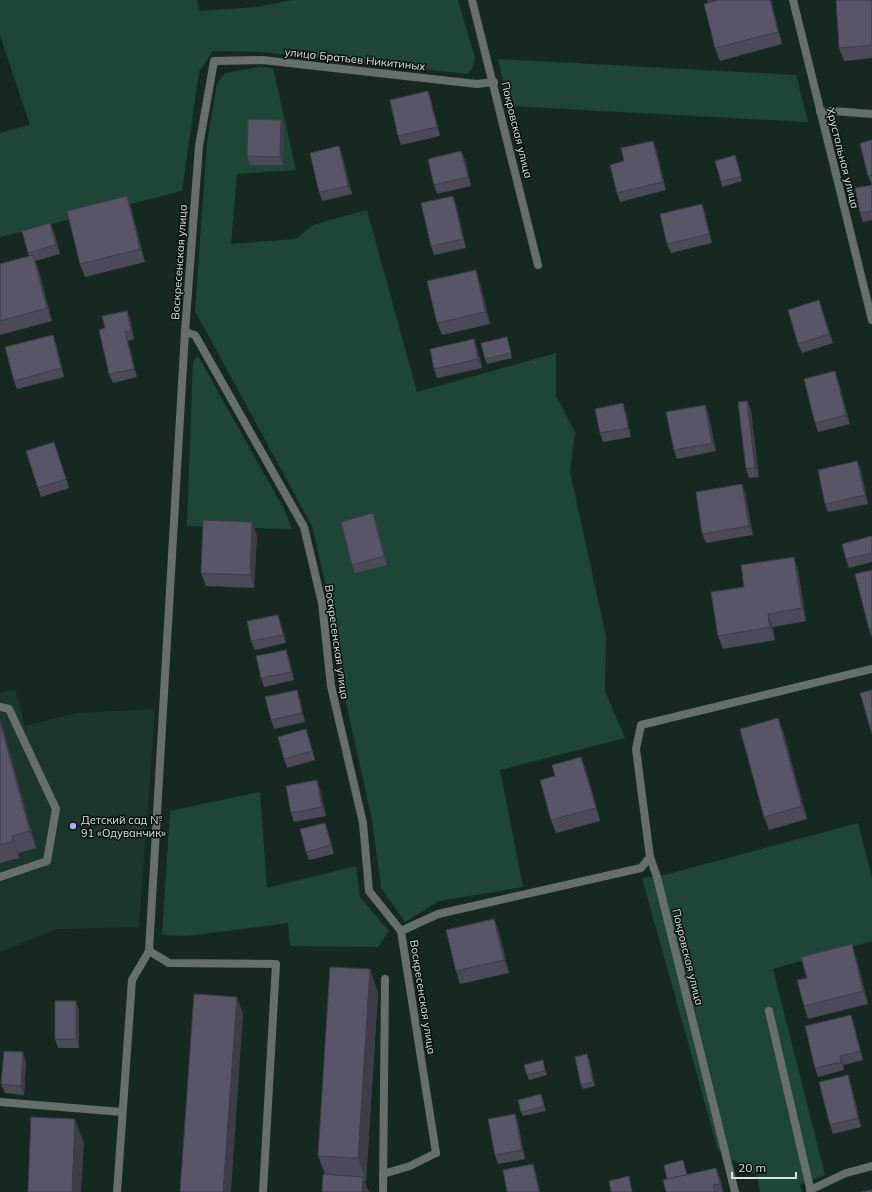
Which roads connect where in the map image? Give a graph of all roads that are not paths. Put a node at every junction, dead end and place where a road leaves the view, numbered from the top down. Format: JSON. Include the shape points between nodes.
{"nodes":[{"id":1,"x":472,"y":0,"type":"edge"},
{"id":2,"x":793,"y":0,"type":"edge"},
{"id":3,"x":214,"y":60,"type":"joint"},
{"id":4,"x":494,"y":82,"type":"junction"},
{"id":5,"x":820,"y":112,"type":"junction"},
{"id":6,"x":872,"y":114,"type":"edge"},
{"id":7,"x":538,"y":265,"type":"dead end"},
{"id":8,"x":872,"y":320,"type":"edge"},
{"id":9,"x":185,"y":332,"type":"junction"},
{"id":10,"x":872,"y":669,"type":"edge"},
{"id":11,"x":0,"y":707,"type":"edge"},
{"id":12,"x":650,"y":857,"type":"junction"},
{"id":13,"x":0,"y":877,"type":"edge"},
{"id":14,"x":401,"y":932,"type":"junction"},
{"id":15,"x":149,"y":951,"type":"junction"},
{"id":16,"x":385,"y":979,"type":"dead end"},
{"id":17,"x":769,"y":1011,"type":"dead end"},
{"id":18,"x":0,"y":1102,"type":"edge"},
{"id":19,"x":122,"y":1112,"type":"junction"},
{"id":20,"x":872,"y":1166,"type":"edge"},
{"id":21,"x":383,"y":1174,"type":"junction"},
{"id":22,"x":811,"y":1191,"type":"edge"},
{"id":23,"x":117,"y":1192,"type":"edge"},
{"id":24,"x":263,"y":1192,"type":"edge"},
{"id":25,"x":383,"y":1192,"type":"edge"},
{"id":26,"x":735,"y":1192,"type":"edge"}],
"edges":[{"from":1,"to":4,"type":"street","name":"Покровская улица"},
{"from":2,"to":5,"type":"street","name":"Хрустальная улица"},
{"from":3,"to":4,"type":"street","name":"улица Братьев Никитиных","via":[[262,60],[477,84]]},
{"from":3,"to":9,"type":"street","name":"Воскресенская улица","via":[[198,146]]},
{"from":4,"to":7,"type":"street","name":"Покровская улица"},
{"from":5,"to":6,"type":"street"},
{"from":5,"to":8,"type":"street","name":"Хрустальная улица"},
{"from":9,"to":14,"type":"street","name":"Воскресенская улица","via":[[196,335],[304,528],[322,603],[330,686],[364,823],[369,891]]},
{"from":9,"to":15,"type":"street"},
{"from":10,"to":12,"type":"street","name":"Покровская улица","via":[[641,725],[636,749]]},
{"from":11,"to":13,"type":"street","via":[[9,709],[56,809],[47,861]]},
{"from":12,"to":14,"type":"street","via":[[641,868],[438,914]]},
{"from":12,"to":26,"type":"street","name":"Покровская улица"},
{"from":14,"to":21,"type":"street","name":"Воскресенская улица","via":[[436,1153],[410,1166]]},
{"from":15,"to":19,"type":"street","via":[[132,980]]},
{"from":15,"to":24,"type":"street","via":[[169,963],[276,964]]},
{"from":16,"to":21,"type":"street"},
{"from":17,"to":22,"type":"street"},
{"from":18,"to":19,"type":"street"},
{"from":19,"to":23,"type":"street"},
{"from":20,"to":22,"type":"street","via":[[846,1173]]},
{"from":21,"to":25,"type":"street"}]}
